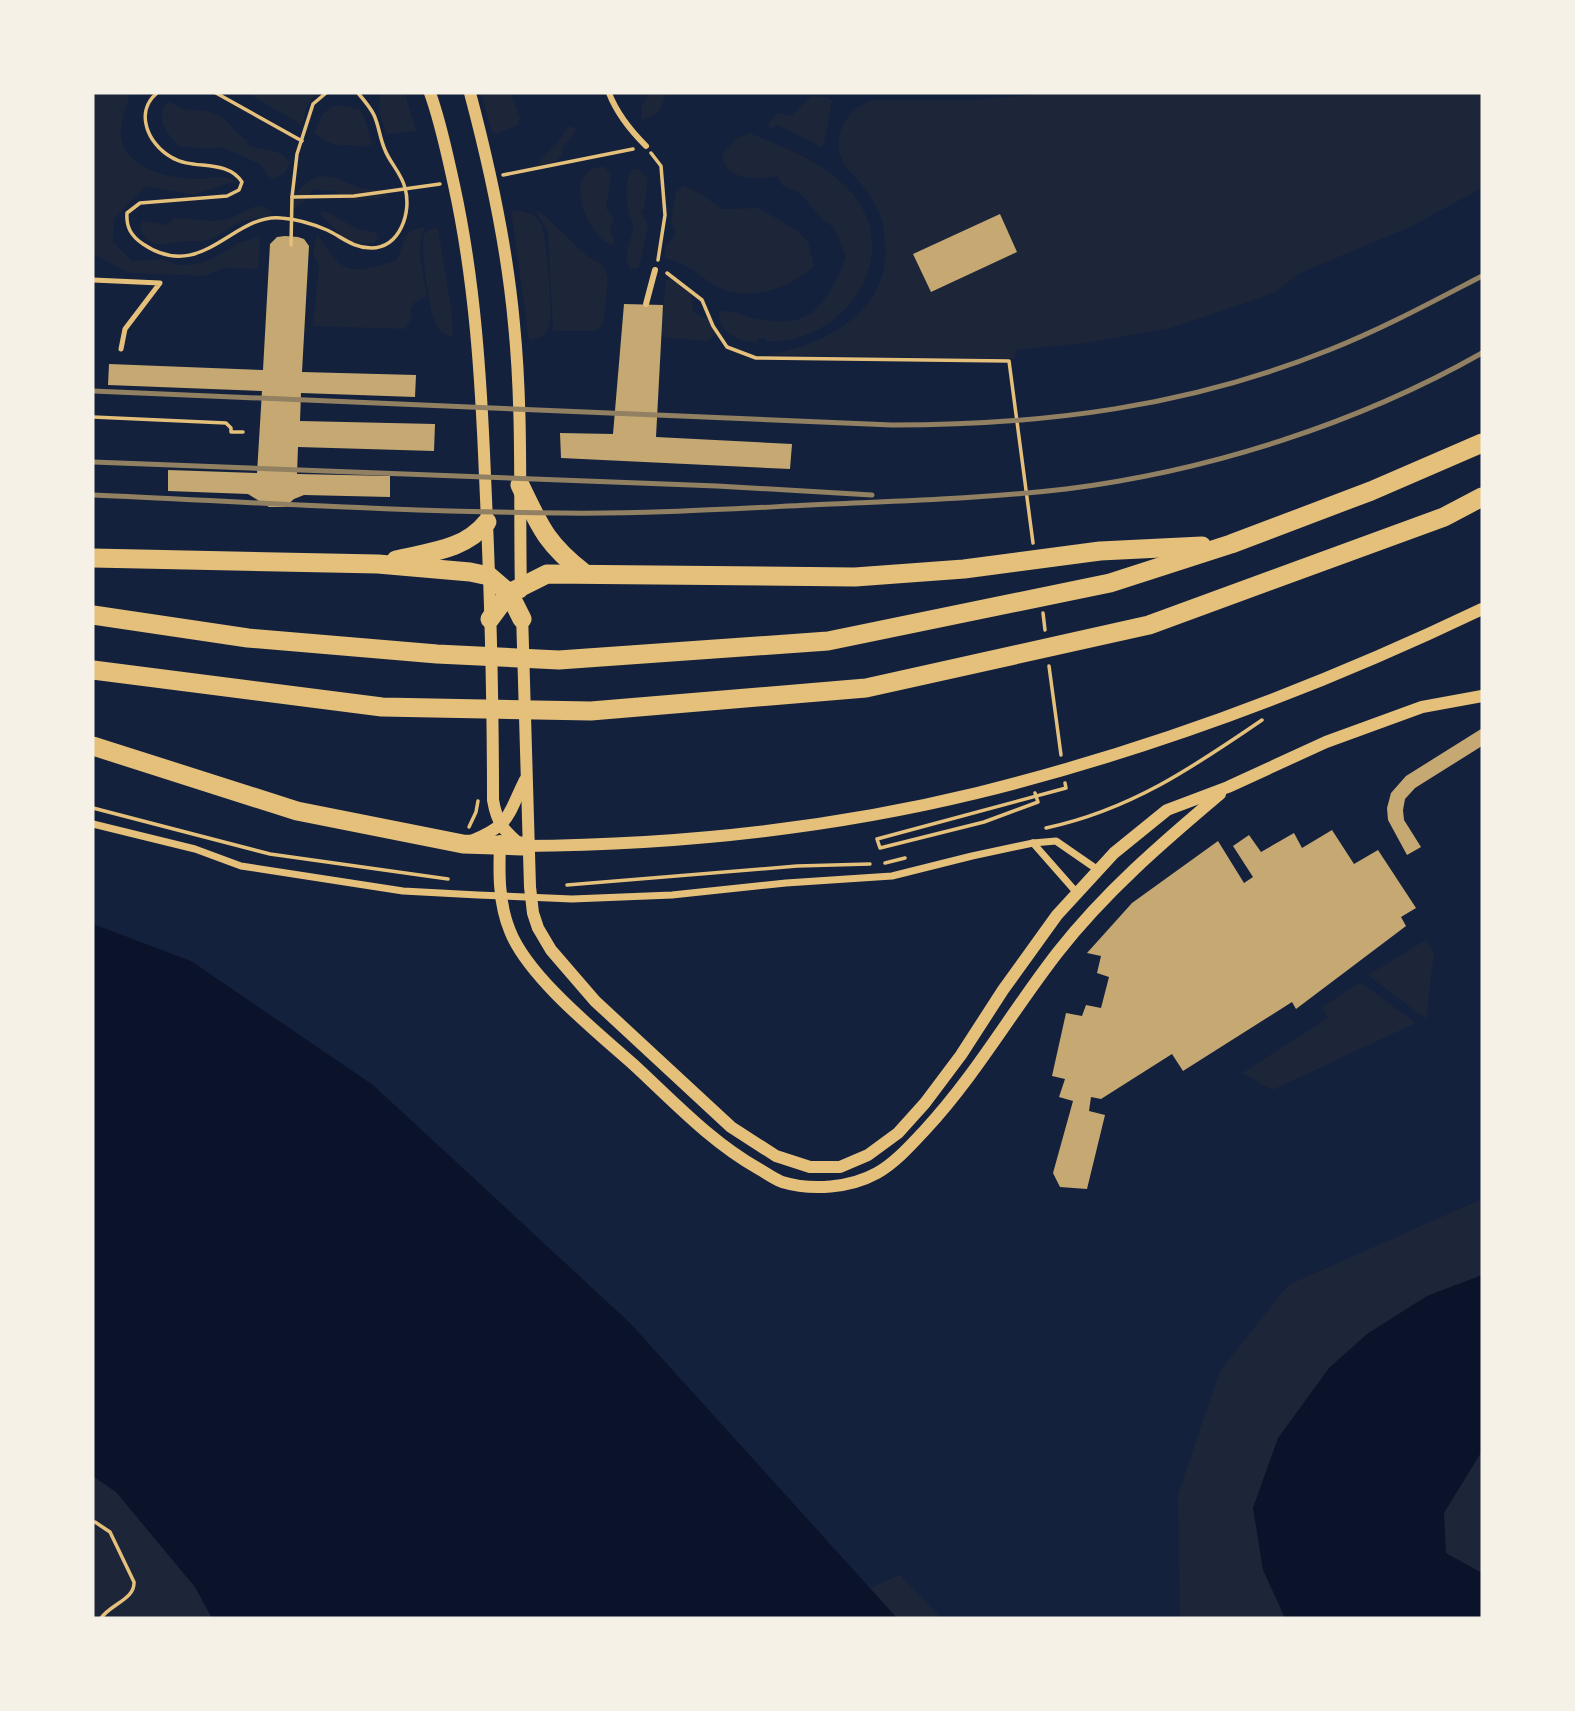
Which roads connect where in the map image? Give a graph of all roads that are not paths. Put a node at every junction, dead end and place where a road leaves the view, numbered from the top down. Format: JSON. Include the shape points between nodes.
{"nodes":[{"id":1,"x":430,"y":93,"type":"edge"},
{"id":2,"x":470,"y":93,"type":"edge"},
{"id":3,"x":609,"y":93,"type":"edge"},
{"id":4,"x":646,"y":146,"type":"road end"},
{"id":5,"x":655,"y":270,"type":"road end"},
{"id":6,"x":93,"y":280,"type":"edge"},
{"id":7,"x":646,"y":304,"type":"dead end"},
{"id":8,"x":121,"y":349,"type":"dead end"},
{"id":9,"x":1482,"y":443,"type":"edge"},
{"id":10,"x":520,"y":485,"type":"junction"},
{"id":11,"x":1482,"y":497,"type":"edge"},
{"id":12,"x":486,"y":527,"type":"junction"},
{"id":13,"x":1231,"y":544,"type":"junction"},
{"id":14,"x":93,"y":558,"type":"edge"},
{"id":15,"x":378,"y":564,"type":"junction"},
{"id":16,"x":584,"y":573,"type":"junction"},
{"id":17,"x":489,"y":576,"type":"junction"},
{"id":18,"x":515,"y":589,"type":"junction"},
{"id":19,"x":1482,"y":609,"type":"edge"},
{"id":20,"x":93,"y":615,"type":"edge"},
{"id":21,"x":490,"y":619,"type":"junction"},
{"id":22,"x":522,"y":619,"type":"joint"},
{"id":23,"x":93,"y":670,"type":"edge"},
{"id":24,"x":1482,"y":696,"type":"edge"},
{"id":25,"x":93,"y":746,"type":"edge"},
{"id":26,"x":525,"y":779,"type":"junction"},
{"id":27,"x":1228,"y":787,"type":"junction"},
{"id":28,"x":93,"y":824,"type":"edge"},
{"id":29,"x":501,"y":835,"type":"junction"},
{"id":30,"x":1033,"y":843,"type":"junction"},
{"id":31,"x":526,"y":846,"type":"junction"},
{"id":32,"x":1098,"y":870,"type":"junction"},
{"id":33,"x":1077,"y":893,"type":"junction"}],
"edges":[{"from":1,"to":12,"type":"street","via":[[463,225],[476,322]]},
{"from":2,"to":10,"type":"street","via":[[499,218],[514,324]]},
{"from":3,"to":4,"type":"street","via":[[629,130]]},
{"from":5,"to":7,"type":"street"},
{"from":6,"to":8,"type":"lane","via":[[160,283],[125,329]]},
{"from":9,"to":13,"type":"highway"},
{"from":10,"to":16,"type":"highway","via":[[541,528],[561,555]]},
{"from":10,"to":18,"type":"street"},
{"from":11,"to":23,"type":"highway","via":[[1444,517],[1149,625],[866,688],[592,710],[382,707]]},
{"from":12,"to":15,"type":"highway","via":[[461,543]]},
{"from":12,"to":17,"type":"street"},
{"from":13,"to":16,"type":"highway","via":[[1100,551],[964,569],[855,577]]},
{"from":13,"to":20,"type":"highway","via":[[1110,583],[828,641],[559,660],[248,638]]},
{"from":14,"to":15,"type":"highway"},
{"from":15,"to":17,"type":"highway"},
{"from":16,"to":18,"type":"highway","via":[[547,574]]},
{"from":17,"to":18,"type":"highway"},
{"from":17,"to":21,"type":"street"},
{"from":18,"to":21,"type":"highway"},
{"from":18,"to":22,"type":"highway"},
{"from":19,"to":31,"type":"street","via":[[1404,646],[1162,739],[975,793],[714,837],[600,846]]},
{"from":21,"to":29,"type":"street","via":[[493,800]]},
{"from":22,"to":26,"type":"street"},
{"from":24,"to":27,"type":"street","via":[[1422,707]]},
{"from":25,"to":29,"type":"highway","via":[[298,811],[463,844]]},
{"from":26,"to":29,"type":"street"},
{"from":26,"to":31,"type":"street"},
{"from":27,"to":29,"type":"street","via":[[1112,889],[1058,952],[954,1099],[908,1149],[877,1173],[848,1185],[814,1187],[781,1182],[741,1159],[603,1040],[547,984],[518,948],[504,912],[499,883]]},
{"from":27,"to":32,"type":"street","via":[[1167,810]]},
{"from":28,"to":30,"type":"street","via":[[195,849],[241,866],[403,891],[572,899],[892,876]]},
{"from":29,"to":31,"type":"highway"},
{"from":30,"to":32,"type":"street","via":[[1056,841]]},
{"from":30,"to":33,"type":"street"},
{"from":31,"to":33,"type":"street","via":[[538,928],[595,1001],[731,1127],[776,1156],[810,1167],[840,1167],[868,1155],[898,1133],[961,1055],[1003,990]]},
{"from":32,"to":33,"type":"street"}]}
